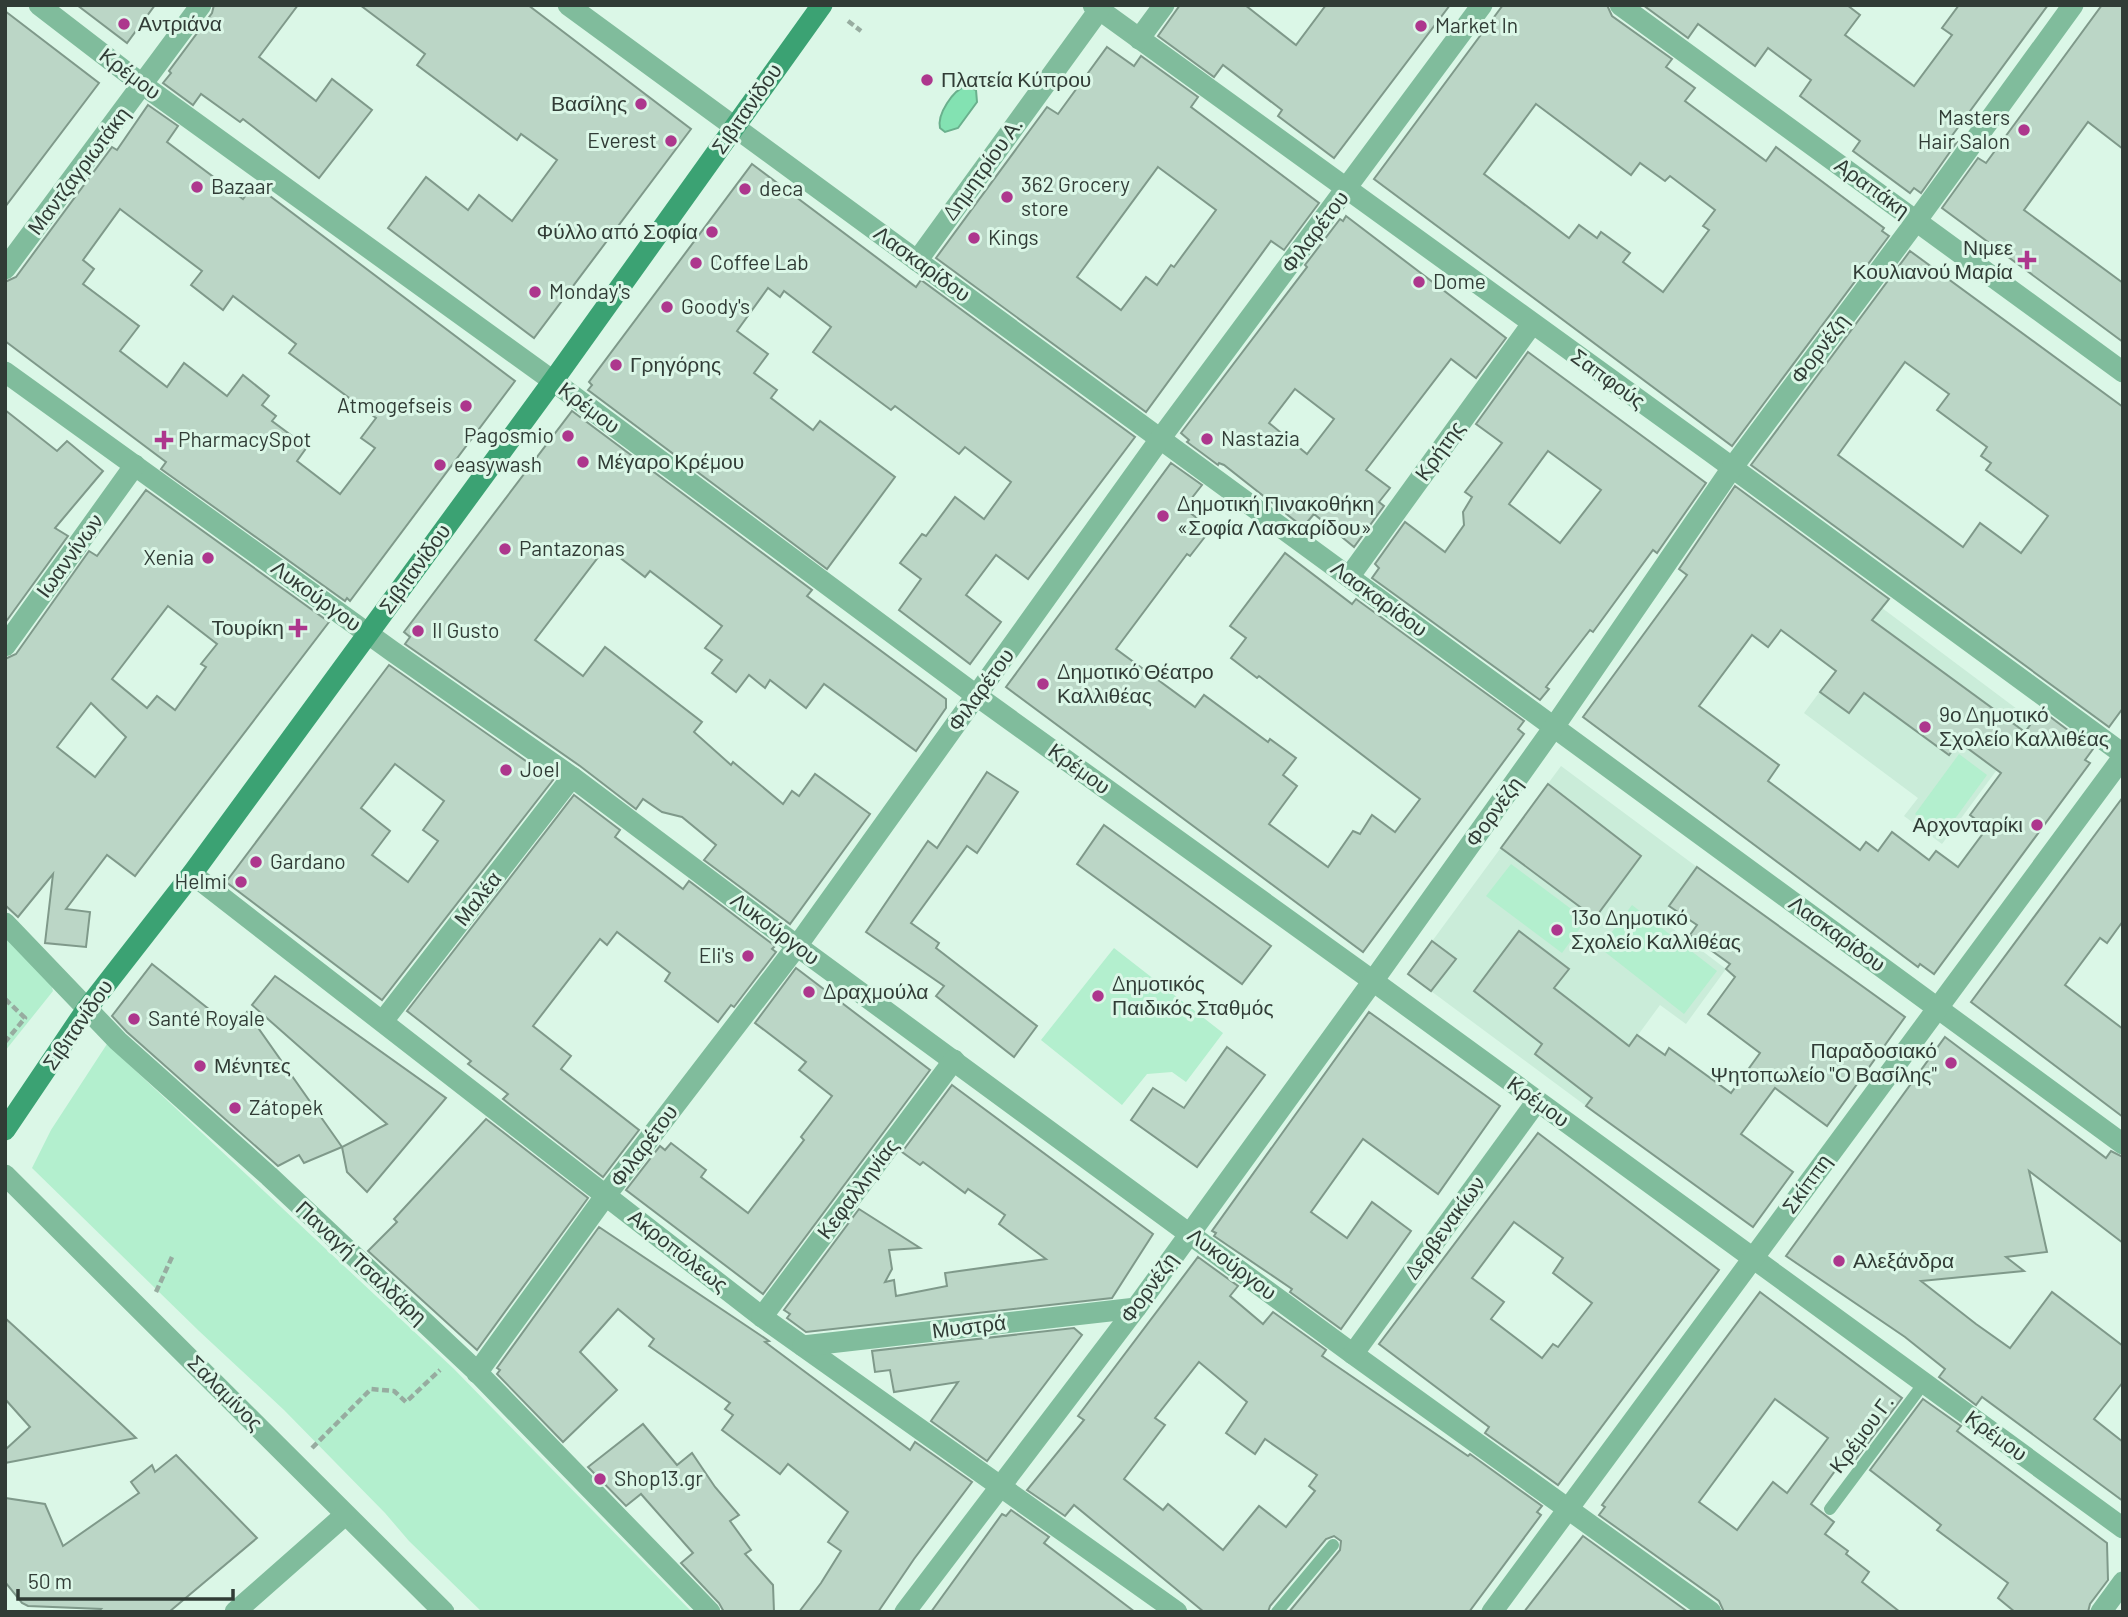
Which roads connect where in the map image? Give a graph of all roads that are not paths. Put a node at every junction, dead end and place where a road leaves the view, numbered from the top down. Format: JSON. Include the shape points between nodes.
{"nodes":[{"id":1,"x":39,"y":5,"type":"edge"},
{"id":2,"x":201,"y":5,"type":"edge"},
{"id":3,"x":568,"y":5,"type":"edge"},
{"id":4,"x":822,"y":5,"type":"edge"},
{"id":5,"x":1164,"y":5,"type":"edge"},
{"id":6,"x":1482,"y":5,"type":"edge"},
{"id":7,"x":1619,"y":5,"type":"edge"},
{"id":8,"x":2073,"y":5,"type":"edge"},
{"id":9,"x":1096,"y":7,"type":"edge"},
{"id":10,"x":1139,"y":39,"type":"junction"},
{"id":11,"x":144,"y":85,"type":"junction"},
{"id":12,"x":735,"y":127,"type":"junction"},
{"id":13,"x":1346,"y":190,"type":"junction"},
{"id":14,"x":1917,"y":220,"type":"junction"},
{"id":15,"x":917,"y":261,"type":"junction"},
{"id":16,"x":5,"y":269,"type":"edge"},
{"id":17,"x":1532,"y":324,"type":"junction"},
{"id":18,"x":5,"y":372,"type":"edge"},
{"id":19,"x":2123,"y":372,"type":"edge"},
{"id":20,"x":553,"y":381,"type":"junction"},
{"id":21,"x":1160,"y":439,"type":"junction"},
{"id":22,"x":135,"y":465,"type":"junction"},
{"id":23,"x":1732,"y":468,"type":"junction"},
{"id":24,"x":1349,"y":577,"type":"junction"},
{"id":25,"x":368,"y":633,"type":"junction"},
{"id":26,"x":5,"y":646,"type":"edge"},
{"id":27,"x":977,"y":696,"type":"junction"},
{"id":28,"x":1554,"y":727,"type":"junction"},
{"id":29,"x":2123,"y":756,"type":"edge"},
{"id":30,"x":572,"y":777,"type":"junction"},
{"id":31,"x":192,"y":874,"type":"junction"},
{"id":32,"x":5,"y":923,"type":"edge"},
{"id":33,"x":797,"y":946,"type":"junction"},
{"id":34,"x":1373,"y":981,"type":"junction"},
{"id":35,"x":1938,"y":1008,"type":"junction"},
{"id":36,"x":86,"y":1010,"type":"junction"},
{"id":37,"x":383,"y":1021,"type":"junction"},
{"id":38,"x":954,"y":1060,"type":"junction"},
{"id":39,"x":1537,"y":1101,"type":"junction"},
{"id":40,"x":5,"y":1130,"type":"edge"},
{"id":41,"x":2123,"y":1143,"type":"edge"},
{"id":42,"x":5,"y":1175,"type":"edge"},
{"id":43,"x":606,"y":1195,"type":"junction"},
{"id":44,"x":1190,"y":1233,"type":"junction"},
{"id":45,"x":1753,"y":1259,"type":"junction"},
{"id":46,"x":1136,"y":1308,"type":"junction"},
{"id":47,"x":762,"y":1317,"type":"junction"},
{"id":48,"x":803,"y":1346,"type":"junction"},
{"id":49,"x":1353,"y":1354,"type":"junction"},
{"id":50,"x":475,"y":1371,"type":"junction"},
{"id":51,"x":1924,"y":1383,"type":"junction"},
{"id":52,"x":1000,"y":1484,"type":"junction"},
{"id":53,"x":1569,"y":1508,"type":"junction"},
{"id":54,"x":1830,"y":1509,"type":"dead end"},
{"id":55,"x":345,"y":1515,"type":"junction"},
{"id":56,"x":2123,"y":1528,"type":"edge"},
{"id":57,"x":1333,"y":1545,"type":"dead end"},
{"id":58,"x":2123,"y":1582,"type":"edge"},
{"id":59,"x":235,"y":1612,"type":"edge"},
{"id":60,"x":444,"y":1612,"type":"edge"},
{"id":61,"x":710,"y":1612,"type":"edge"},
{"id":62,"x":905,"y":1612,"type":"edge"},
{"id":63,"x":1177,"y":1612,"type":"edge"},
{"id":64,"x":1277,"y":1612,"type":"edge"},
{"id":65,"x":1492,"y":1612,"type":"edge"},
{"id":66,"x":1712,"y":1612,"type":"edge"},
{"id":67,"x":2101,"y":1612,"type":"edge"}],
"edges":[{"from":1,"to":11,"type":"street","name":"Κρέμου"},
{"from":2,"to":11,"type":"street","name":"Μαντζαγριωτάκη"},
{"from":3,"to":12,"type":"street","name":"Λασκαρίδου"},
{"from":4,"to":12,"type":"main road","name":"Σιβιτανίδου"},
{"from":5,"to":10,"type":"street"},
{"from":6,"to":13,"type":"street","name":"Φιλαρέτου"},
{"from":7,"to":14,"type":"street","name":"Αραπάκη"},
{"from":8,"to":14,"type":"street","name":"Φορνέζη"},
{"from":9,"to":10,"type":"street","name":"Σαπφούς"},
{"from":9,"to":15,"type":"street","name":"Δημητρίου Α."},
{"from":10,"to":13,"type":"street","name":"Σαπφούς"},
{"from":11,"to":16,"type":"street","name":"Μαντζαγριωτάκη"},
{"from":11,"to":20,"type":"street","name":"Κρέμου"},
{"from":12,"to":15,"type":"street","name":"Λασκαρίδου"},
{"from":12,"to":20,"type":"main road","name":"Σιβιτανίδου"},
{"from":13,"to":17,"type":"street","name":"Σαπφούς"},
{"from":13,"to":21,"type":"street","name":"Φιλαρέτου"},
{"from":14,"to":19,"type":"street","name":"Αραπάκη"},
{"from":14,"to":23,"type":"street","name":"Φορνέζη"},
{"from":15,"to":21,"type":"street","name":"Λασκαρίδου"},
{"from":17,"to":23,"type":"street","name":"Σαπφούς"},
{"from":17,"to":24,"type":"street","name":"Κρήτης"},
{"from":18,"to":22,"type":"street","name":"Λυκούργου"},
{"from":20,"to":25,"type":"main road","name":"Σιβιτανίδου"},
{"from":20,"to":27,"type":"street","name":"Κρέμου"},
{"from":21,"to":24,"type":"street","name":"Λασκαρίδου"},
{"from":21,"to":27,"type":"street","name":"Φιλαρέτου"},
{"from":22,"to":25,"type":"street","name":"Λυκούργου"},
{"from":22,"to":26,"type":"street","name":"Ιωαννίνων"},
{"from":23,"to":28,"type":"street","name":"Φορνέζη"},
{"from":23,"to":29,"type":"street","name":"Σαπφούς"},
{"from":24,"to":28,"type":"street","name":"Λασκαρίδου"},
{"from":25,"to":30,"type":"street","name":"Λυκούργου"},
{"from":25,"to":31,"type":"main road","name":"Σιβιτανίδου"},
{"from":27,"to":33,"type":"street","name":"Φιλαρέτου"},
{"from":27,"to":34,"type":"street","name":"Κρέμου"},
{"from":28,"to":34,"type":"street","name":"Φορνέζη"},
{"from":28,"to":35,"type":"street","name":"Λασκαρίδου"},
{"from":29,"to":35,"type":"street","name":"Σκίππη"},
{"from":30,"to":33,"type":"street","name":"Λυκούργου"},
{"from":30,"to":37,"type":"street","name":"Μαλέα"},
{"from":31,"to":36,"type":"main road","name":"Σιβιτανίδου"},
{"from":31,"to":37,"type":"street","name":"Ακροπόλεως"},
{"from":32,"to":36,"type":"street","name":"Παναγή Τσαλδάρη"},
{"from":33,"to":38,"type":"street","name":"Λυκούργου"},
{"from":33,"to":43,"type":"street","name":"Φιλαρέτου"},
{"from":34,"to":39,"type":"street","name":"Κρέμου"},
{"from":34,"to":44,"type":"street","name":"Φορνέζη"},
{"from":35,"to":41,"type":"street","name":"Λασκαρίδου"},
{"from":35,"to":45,"type":"street","name":"Σκίππη"},
{"from":36,"to":40,"type":"main road","name":"Σιβιτανίδου"},
{"from":36,"to":50,"type":"street","name":"Παναγή Τσαλδάρη"},
{"from":37,"to":43,"type":"street","name":"Ακροπόλεως"},
{"from":38,"to":44,"type":"street","name":"Λυκούργου"},
{"from":38,"to":47,"type":"street","name":"Κεφαλληνίας"},
{"from":39,"to":45,"type":"street","name":"Κρέμου"},
{"from":39,"to":49,"type":"street","name":"Δερβενακίων"},
{"from":42,"to":55,"type":"street","name":"Σαλαμίνος"},
{"from":43,"to":47,"type":"street","name":"Ακροπόλεως"},
{"from":43,"to":50,"type":"street","name":"Φιλαρέτου"},
{"from":44,"to":46,"type":"street","name":"Φορνέζη"},
{"from":44,"to":49,"type":"street","name":"Λυκούργου"},
{"from":45,"to":51,"type":"street","name":"Κρέμου"},
{"from":45,"to":53,"type":"street","name":"Σκίππη"},
{"from":46,"to":48,"type":"street","name":"Μυστρά"},
{"from":46,"to":52,"type":"street","name":"Φορνέζη"},
{"from":47,"to":48,"type":"street","name":"Ακροπόλεως"},
{"from":48,"to":52,"type":"street","name":"Ακροπόλεως"},
{"from":49,"to":53,"type":"street","name":"Λυκούργου"},
{"from":50,"to":61,"type":"street","name":"Παναγή Τσαλδάρη"},
{"from":51,"to":54,"type":"lane","name":"Κρέμου Γ."},
{"from":51,"to":56,"type":"street","name":"Κρέμου"},
{"from":52,"to":62,"type":"street","name":"Φορνέζη"},
{"from":52,"to":63,"type":"street","name":"Ακροπόλεως"},
{"from":53,"to":65,"type":"street","name":"Σκίππη"},
{"from":53,"to":66,"type":"street","name":"Λυκούργου"},
{"from":55,"to":59,"type":"street"},
{"from":55,"to":60,"type":"street","name":"Σαλαμίνος"},
{"from":57,"to":64,"type":"lane"},
{"from":58,"to":67,"type":"street"}]}
